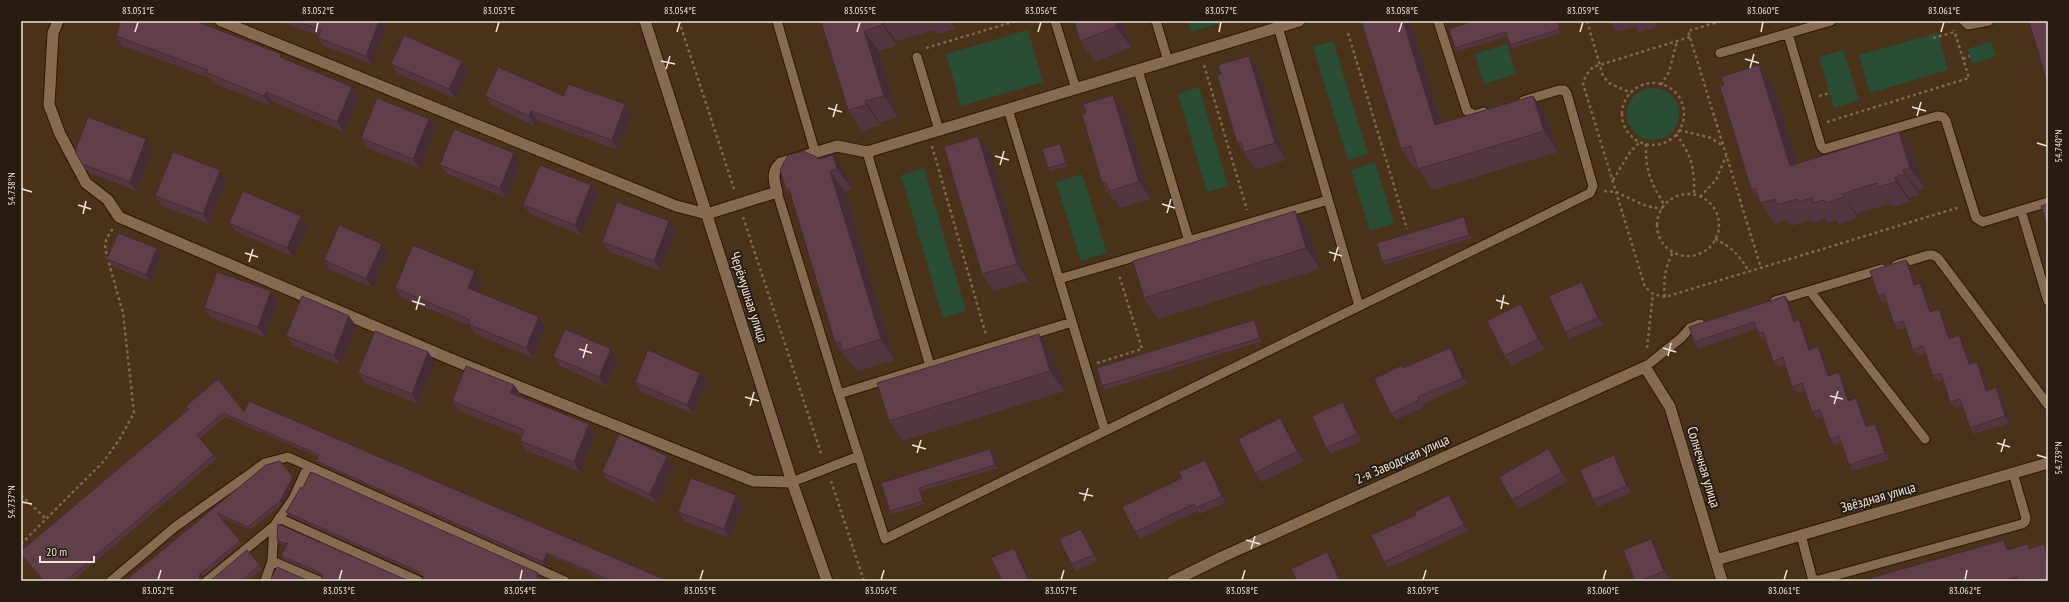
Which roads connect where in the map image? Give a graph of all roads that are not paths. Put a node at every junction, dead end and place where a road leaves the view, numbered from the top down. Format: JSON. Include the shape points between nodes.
{"nodes":[{"id":1,"x":58,"y":21,"type":"edge"},
{"id":2,"x":221,"y":21,"type":"edge"},
{"id":3,"x":645,"y":21,"type":"edge"},
{"id":4,"x":777,"y":21,"type":"edge"},
{"id":5,"x":1055,"y":21,"type":"edge"},
{"id":6,"x":1156,"y":21,"type":"edge"},
{"id":7,"x":1299,"y":21,"type":"edge"},
{"id":8,"x":1438,"y":21,"type":"edge"},
{"id":9,"x":1831,"y":21,"type":"edge"},
{"id":10,"x":1964,"y":21,"type":"edge"},
{"id":11,"x":1989,"y":21,"type":"edge"},
{"id":12,"x":1278,"y":28,"type":"junction"},
{"id":13,"x":1788,"y":34,"type":"junction"},
{"id":14,"x":1720,"y":53,"type":"dead end"},
{"id":15,"x":917,"y":57,"type":"road end"},
{"id":16,"x":1168,"y":61,"type":"junction"},
{"id":17,"x":1138,"y":70,"type":"junction"},
{"id":18,"x":1076,"y":89,"type":"junction"},
{"id":19,"x":1511,"y":104,"type":"edge"},
{"id":20,"x":1497,"y":108,"type":"edge"},
{"id":21,"x":1008,"y":110,"type":"junction"},
{"id":22,"x":934,"y":132,"type":"junction"},
{"id":23,"x":815,"y":152,"type":"junction"},
{"id":24,"x":867,"y":152,"type":"junction"},
{"id":25,"x":777,"y":192,"type":"junction"},
{"id":26,"x":1328,"y":200,"type":"junction"},
{"id":27,"x":2048,"y":202,"type":"edge"},
{"id":28,"x":2021,"y":210,"type":"junction"},
{"id":29,"x":707,"y":214,"type":"junction"},
{"id":30,"x":1189,"y":241,"type":"junction"},
{"id":31,"x":1059,"y":280,"type":"junction"},
{"id":32,"x":1810,"y":291,"type":"junction"},
{"id":33,"x":2048,"y":301,"type":"edge"},
{"id":34,"x":1765,"y":304,"type":"edge"},
{"id":35,"x":1359,"y":306,"type":"junction"},
{"id":36,"x":1712,"y":320,"type":"edge"},
{"id":37,"x":1072,"y":322,"type":"junction"},
{"id":38,"x":930,"y":366,"type":"junction"},
{"id":39,"x":1645,"y":367,"type":"junction"},
{"id":40,"x":839,"y":394,"type":"junction"},
{"id":41,"x":2048,"y":405,"type":"edge"},
{"id":42,"x":1105,"y":431,"type":"junction"},
{"id":43,"x":1925,"y":439,"type":"dead end"},
{"id":44,"x":859,"y":456,"type":"junction"},
{"id":45,"x":2048,"y":463,"type":"edge"},
{"id":46,"x":308,"y":466,"type":"junction"},
{"id":47,"x":2013,"y":473,"type":"junction"},
{"id":48,"x":792,"y":482,"type":"junction"},
{"id":49,"x":279,"y":518,"type":"junction"},
{"id":50,"x":274,"y":526,"type":"junction"},
{"id":51,"x":1801,"y":535,"type":"junction"},
{"id":52,"x":1716,"y":560,"type":"junction"},
{"id":53,"x":272,"y":561,"type":"junction"},
{"id":54,"x":111,"y":581,"type":"edge"},
{"id":55,"x":207,"y":581,"type":"edge"},
{"id":56,"x":265,"y":581,"type":"edge"},
{"id":57,"x":319,"y":581,"type":"edge"},
{"id":58,"x":419,"y":581,"type":"edge"},
{"id":59,"x":565,"y":581,"type":"edge"},
{"id":60,"x":828,"y":581,"type":"edge"},
{"id":61,"x":1173,"y":581,"type":"edge"},
{"id":62,"x":1722,"y":581,"type":"edge"}],
"edges":[{"from":1,"to":48,"type":"street","via":[[53,33],[49,104],[60,134],[86,183],[108,200],[119,217],[453,360],[753,481]]},
{"from":2,"to":29,"type":"street","via":[[676,206]]},
{"from":3,"to":29,"type":"street","name":"Черёмушная улица"},
{"from":4,"to":23,"type":"lane"},
{"from":5,"to":18,"type":"lane"},
{"from":6,"to":16,"type":"lane"},
{"from":7,"to":12,"type":"street"},
{"from":8,"to":20,"type":"lane","via":[[1467,111],[1475,115]]},
{"from":9,"to":13,"type":"lane"},
{"from":10,"to":11,"type":"lane","via":[[1973,26]]},
{"from":12,"to":16,"type":"street"},
{"from":12,"to":26,"type":"lane"},
{"from":13,"to":14,"type":"lane"},
{"from":13,"to":28,"type":"lane","via":[[1824,149],[1937,116],[1943,117],[1976,218],[1983,222]]},
{"from":15,"to":22,"type":"lane"},
{"from":16,"to":17,"type":"street"},
{"from":17,"to":18,"type":"street"},
{"from":17,"to":30,"type":"lane"},
{"from":18,"to":21,"type":"street"},
{"from":19,"to":35,"type":"lane","via":[[1564,90],[1593,186],[1590,193]]},
{"from":21,"to":22,"type":"street"},
{"from":21,"to":31,"type":"lane"},
{"from":22,"to":24,"type":"street"},
{"from":23,"to":24,"type":"street","via":[[837,146]]},
{"from":23,"to":25,"type":"street","via":[[776,167],[774,179]]},
{"from":24,"to":38,"type":"lane"},
{"from":25,"to":29,"type":"street"},
{"from":25,"to":40,"type":"lane"},
{"from":26,"to":30,"type":"lane"},
{"from":26,"to":35,"type":"lane"},
{"from":27,"to":28,"type":"lane"},
{"from":28,"to":33,"type":"lane"},
{"from":29,"to":48,"type":"street","name":"Черёмушная улица"},
{"from":30,"to":31,"type":"lane"},
{"from":31,"to":37,"type":"lane"},
{"from":32,"to":34,"type":"lane"},
{"from":32,"to":41,"type":"lane","via":[[1933,255],[1938,258]]},
{"from":32,"to":43,"type":"lane"},
{"from":35,"to":42,"type":"lane"},
{"from":36,"to":39,"type":"lane","via":[[1690,328]]},
{"from":37,"to":38,"type":"lane"},
{"from":37,"to":42,"type":"lane"},
{"from":38,"to":40,"type":"lane"},
{"from":39,"to":52,"type":"street","name":"Солнечная улица","via":[[1670,407]]},
{"from":39,"to":61,"type":"street","name":"2-я Заводская улица"},
{"from":40,"to":44,"type":"lane"},
{"from":42,"to":44,"type":"lane","via":[[885,539]]},
{"from":44,"to":48,"type":"lane"},
{"from":45,"to":47,"type":"street","name":"Звёздная улица"},
{"from":46,"to":49,"type":"lane","via":[[293,499]]},
{"from":46,"to":54,"type":"lane","via":[[288,457],[265,463],[175,527]]},
{"from":46,"to":59,"type":"lane"},
{"from":47,"to":51,"type":"street","name":"Звёздная улица"},
{"from":47,"to":51,"type":"lane","via":[[2026,518],[2022,524],[1819,580],[1812,577]]},
{"from":48,"to":60,"type":"street","name":"Черёмушная улица"},
{"from":49,"to":50,"type":"lane"},
{"from":49,"to":58,"type":"lane"},
{"from":50,"to":53,"type":"lane"},
{"from":50,"to":55,"type":"lane"},
{"from":51,"to":52,"type":"street","name":"Звёздная улица"},
{"from":52,"to":62,"type":"street","name":"Солнечная улица"},
{"from":53,"to":56,"type":"lane"},
{"from":53,"to":57,"type":"lane"}]}
